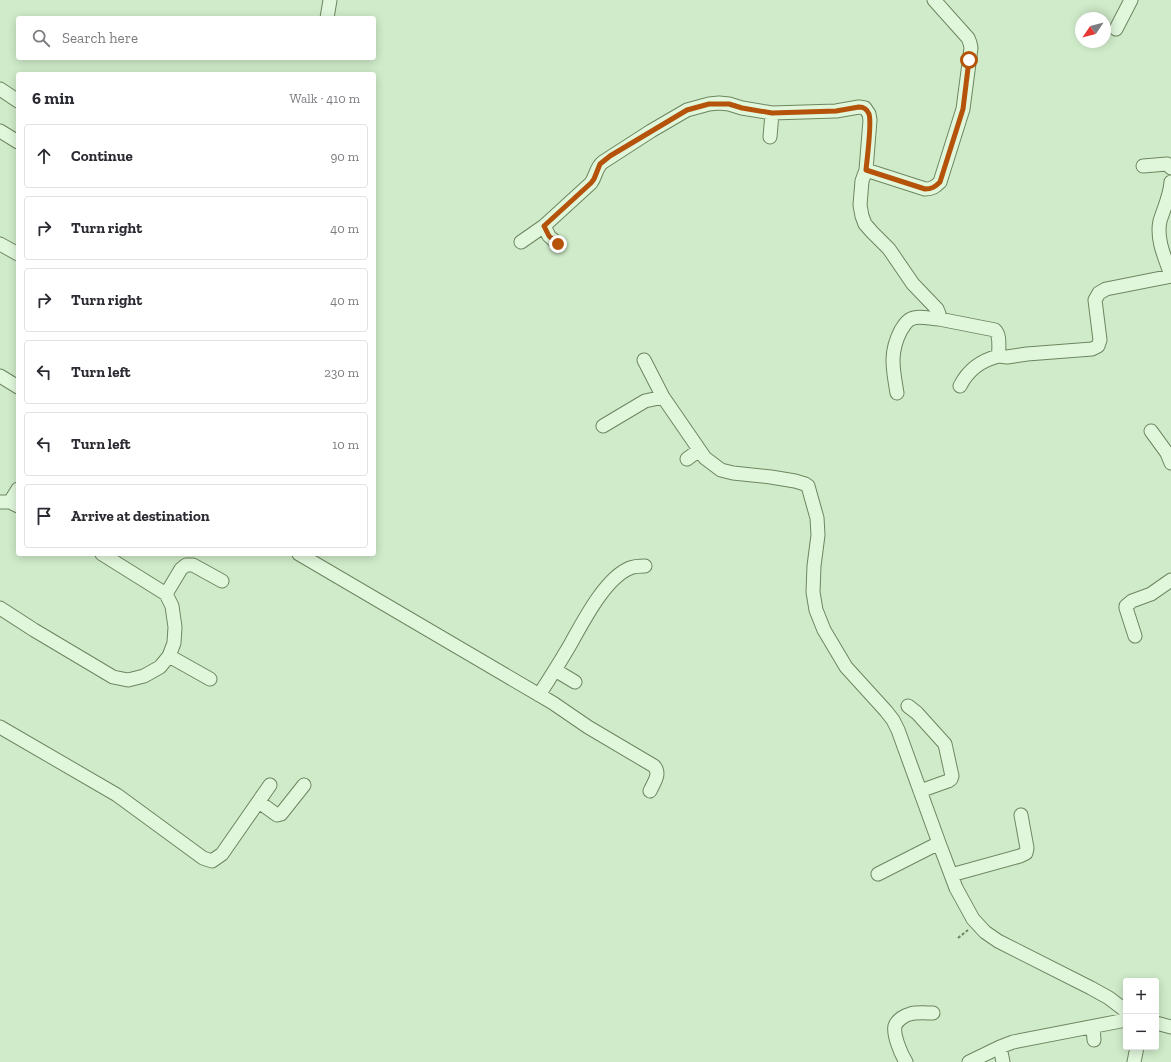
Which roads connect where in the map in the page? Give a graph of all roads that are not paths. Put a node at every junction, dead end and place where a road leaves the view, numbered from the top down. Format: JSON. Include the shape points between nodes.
{"nodes":[{"id":1,"x":330,"y":0,"type":"edge"},
{"id":2,"x":934,"y":0,"type":"edge"},
{"id":3,"x":1131,"y":0,"type":"edge"},
{"id":4,"x":327,"y":16,"type":"edge"},
{"id":5,"x":1116,"y":29,"type":"dead end"},
{"id":6,"x":0,"y":89,"type":"edge"},
{"id":7,"x":16,"y":100,"type":"edge"},
{"id":8,"x":772,"y":113,"type":"junction"},
{"id":9,"x":0,"y":131,"type":"edge"},
{"id":10,"x":770,"y":137,"type":"dead end"},
{"id":11,"x":16,"y":141,"type":"edge"},
{"id":12,"x":1143,"y":166,"type":"dead end"},
{"id":13,"x":1171,"y":168,"type":"edge"},
{"id":14,"x":866,"y":170,"type":"junction"},
{"id":15,"x":1171,"y":182,"type":"edge"},
{"id":16,"x":544,"y":226,"type":"junction"},
{"id":17,"x":521,"y":242,"type":"dead end"},
{"id":18,"x":0,"y":244,"type":"edge"},
{"id":19,"x":558,"y":244,"type":"dead end"},
{"id":20,"x":16,"y":253,"type":"edge"},
{"id":21,"x":1171,"y":275,"type":"edge"},
{"id":22,"x":939,"y":319,"type":"junction"},
{"id":23,"x":999,"y":356,"type":"junction"},
{"id":24,"x":644,"y":360,"type":"dead end"},
{"id":25,"x":0,"y":376,"type":"edge"},
{"id":26,"x":16,"y":386,"type":"edge"},
{"id":27,"x":960,"y":386,"type":"dead end"},
{"id":28,"x":896,"y":393,"type":"dead end"},
{"id":29,"x":663,"y":397,"type":"junction"},
{"id":30,"x":604,"y":426,"type":"dead end"},
{"id":31,"x":1151,"y":431,"type":"dead end"},
{"id":32,"x":699,"y":450,"type":"junction"},
{"id":33,"x":687,"y":459,"type":"dead end"},
{"id":34,"x":1171,"y":463,"type":"edge"},
{"id":35,"x":16,"y":492,"type":"edge"},
{"id":36,"x":9,"y":504,"type":"edge"},
{"id":37,"x":105,"y":556,"type":"edge"},
{"id":38,"x":302,"y":556,"type":"edge"},
{"id":39,"x":645,"y":566,"type":"dead end"},
{"id":40,"x":1171,"y":580,"type":"edge"},
{"id":41,"x":222,"y":581,"type":"dead end"},
{"id":42,"x":166,"y":594,"type":"junction"},
{"id":43,"x":0,"y":608,"type":"edge"},
{"id":44,"x":1135,"y":636,"type":"dead end"},
{"id":45,"x":170,"y":656,"type":"junction"},
{"id":46,"x":555,"y":670,"type":"junction"},
{"id":47,"x":210,"y":679,"type":"dead end"},
{"id":48,"x":575,"y":682,"type":"dead end"},
{"id":49,"x":539,"y":694,"type":"junction"},
{"id":50,"x":908,"y":706,"type":"dead end"},
{"id":51,"x":0,"y":727,"type":"edge"},
{"id":52,"x":304,"y":785,"type":"dead end"},
{"id":53,"x":270,"y":786,"type":"dead end"},
{"id":54,"x":650,"y":791,"type":"dead end"},
{"id":55,"x":920,"y":791,"type":"junction"},
{"id":56,"x":259,"y":802,"type":"junction"},
{"id":57,"x":1021,"y":815,"type":"dead end"},
{"id":58,"x":939,"y":843,"type":"junction"},
{"id":59,"x":878,"y":874,"type":"dead end"},
{"id":60,"x":951,"y":875,"type":"junction"},
{"id":61,"x":1123,"y":1009,"type":"edge"},
{"id":62,"x":932,"y":1013,"type":"dead end"},
{"id":63,"x":1123,"y":1021,"type":"edge"},
{"id":64,"x":1159,"y":1025,"type":"edge"},
{"id":65,"x":1093,"y":1027,"type":"junction"},
{"id":66,"x":1171,"y":1027,"type":"edge"},
{"id":67,"x":1094,"y":1040,"type":"dead end"},
{"id":68,"x":1000,"y":1047,"type":"junction"},
{"id":69,"x":1136,"y":1050,"type":"edge"},
{"id":70,"x":971,"y":1061,"type":"edge"},
{"id":71,"x":906,"y":1062,"type":"edge"},
{"id":72,"x":1003,"y":1062,"type":"edge"},
{"id":73,"x":1134,"y":1062,"type":"edge"}],
"edges":[{"from":1,"to":4,"type":"street"},
{"from":2,"to":14,"type":"street","via":[[965,35],[971,48],[963,109],[940,182],[931,189],[925,189]]},
{"from":3,"to":5,"type":"street"},
{"from":6,"to":7,"type":"street"},
{"from":8,"to":10,"type":"street"},
{"from":8,"to":14,"type":"street","via":[[865,108],[870,120]]},
{"from":8,"to":16,"type":"street","via":[[719,103],[687,110],[600,164],[591,183]]},
{"from":9,"to":11,"type":"street"},
{"from":12,"to":13,"type":"street","via":[[1167,164]]},
{"from":14,"to":22,"type":"street","via":[[862,181],[860,205],[865,224],[889,249],[913,284],[936,309]]},
{"from":15,"to":21,"type":"street","via":[[1159,229],[1162,252]]},
{"from":16,"to":17,"type":"street"},
{"from":16,"to":19,"type":"street","via":[[549,236]]},
{"from":18,"to":20,"type":"street"},
{"from":21,"to":23,"type":"street","via":[[1106,289],[1099,293],[1095,300],[1100,340],[1098,346],[1092,349]]},
{"from":22,"to":23,"type":"street","via":[[995,330],[998,335]]},
{"from":22,"to":28,"type":"street","via":[[910,319],[903,327],[897,338],[892,362]]},
{"from":23,"to":27,"type":"street","via":[[985,360],[970,371]]},
{"from":24,"to":29,"type":"street"},
{"from":25,"to":26,"type":"street"},
{"from":29,"to":30,"type":"street","via":[[645,401]]},
{"from":29,"to":32,"type":"street"},
{"from":31,"to":34,"type":"street"},
{"from":32,"to":33,"type":"street"},
{"from":32,"to":55,"type":"street","via":[[721,470],[741,475],[771,476],[808,486],[817,518],[813,592],[816,610],[824,630],[846,667],[886,711],[898,730]]},
{"from":35,"to":36,"type":"street"},
{"from":37,"to":42,"type":"street"},
{"from":38,"to":49,"type":"street"},
{"from":39,"to":46,"type":"street","via":[[630,568],[623,572],[604,590]]},
{"from":40,"to":44,"type":"street","via":[[1151,594],[1126,606]]},
{"from":41,"to":42,"type":"street","via":[[193,565],[186,565]]},
{"from":42,"to":45,"type":"street","via":[[172,606],[175,627]]},
{"from":43,"to":45,"type":"street","via":[[113,677],[128,680],[144,676],[160,667]]},
{"from":45,"to":47,"type":"street"},
{"from":46,"to":48,"type":"street"},
{"from":46,"to":49,"type":"street"},
{"from":49,"to":54,"type":"street","via":[[654,766],[658,774]]},
{"from":50,"to":55,"type":"street","via":[[945,744],[952,776],[948,781]]},
{"from":51,"to":56,"type":"street","via":[[117,796],[203,858],[212,861],[222,854]]},
{"from":52,"to":56,"type":"street","via":[[279,815]]},
{"from":53,"to":56,"type":"street"},
{"from":55,"to":58,"type":"street"},
{"from":57,"to":60,"type":"street","via":[[1026,852],[1020,856]]},
{"from":58,"to":59,"type":"street"},
{"from":58,"to":60,"type":"street"},
{"from":60,"to":61,"type":"street","via":[[973,919],[986,932],[998,941],[1103,995]]},
{"from":62,"to":71,"type":"street","via":[[910,1014],[895,1025],[897,1040]]},
{"from":63,"to":65,"type":"street"},
{"from":64,"to":66,"type":"street"},
{"from":65,"to":67,"type":"street"},
{"from":65,"to":68,"type":"street","via":[[1027,1039]]},
{"from":68,"to":70,"type":"street"},
{"from":68,"to":72,"type":"street"},
{"from":69,"to":73,"type":"street"}]}
